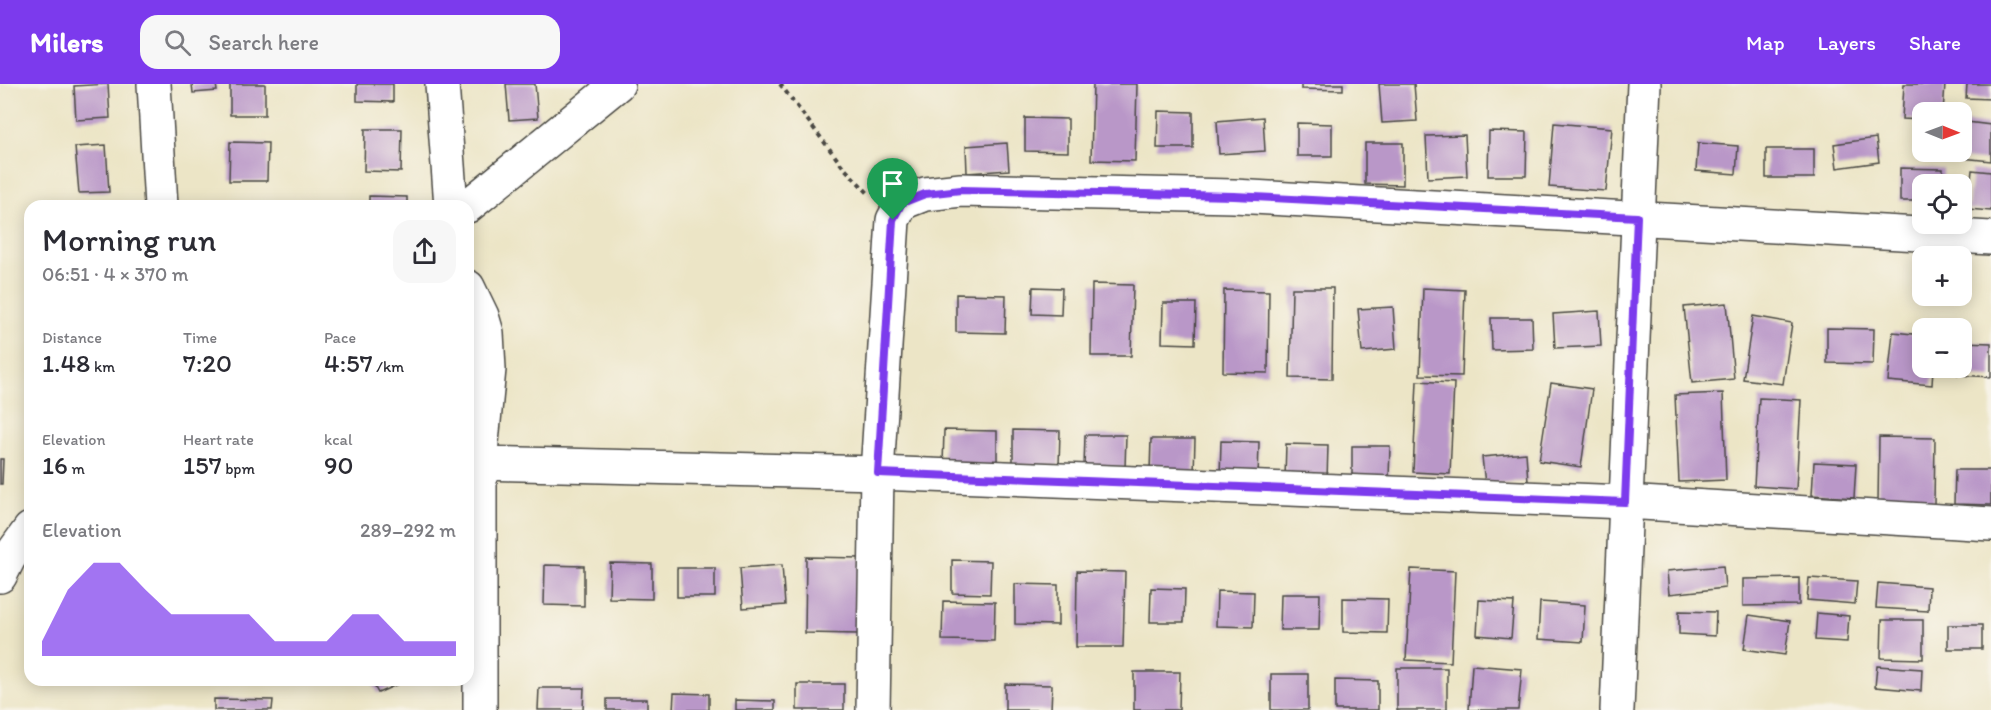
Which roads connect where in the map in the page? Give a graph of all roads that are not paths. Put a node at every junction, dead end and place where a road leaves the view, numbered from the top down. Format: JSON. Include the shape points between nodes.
{"nodes":[{"id":1,"x":154,"y":84,"type":"edge"},
{"id":2,"x":442,"y":84,"type":"edge"},
{"id":3,"x":618,"y":84,"type":"edge"},
{"id":4,"x":1644,"y":84,"type":"edge"},
{"id":5,"x":160,"y":200,"type":"edge"},
{"id":6,"x":451,"y":200,"type":"edge"},
{"id":7,"x":474,"y":201,"type":"edge"},
{"id":8,"x":1637,"y":217,"type":"junction"},
{"id":9,"x":1991,"y":238,"type":"edge"},
{"id":10,"x":474,"y":299,"type":"edge"},
{"id":11,"x":480,"y":463,"type":"junction"},
{"id":12,"x":878,"y":473,"type":"junction"},
{"id":13,"x":1625,"y":502,"type":"junction"},
{"id":14,"x":1991,"y":524,"type":"edge"},
{"id":15,"x":24,"y":538,"type":"edge"},
{"id":16,"x":0,"y":576,"type":"edge"},
{"id":17,"x":480,"y":710,"type":"edge"},
{"id":18,"x":873,"y":710,"type":"edge"},
{"id":19,"x":1617,"y":710,"type":"edge"}],
"edges":[{"from":1,"to":5,"type":"street"},
{"from":2,"to":6,"type":"street"},
{"from":3,"to":7,"type":"street"},
{"from":4,"to":8,"type":"street"},
{"from":8,"to":9,"type":"street"},
{"from":8,"to":12,"type":"street","via":[[1234,196],[961,190],[925,194],[902,203],[893,220]]},
{"from":8,"to":13,"type":"street"},
{"from":10,"to":11,"type":"street","via":[[487,333],[489,369]]},
{"from":11,"to":12,"type":"street"},
{"from":11,"to":17,"type":"street"},
{"from":12,"to":13,"type":"street"},
{"from":12,"to":18,"type":"street"},
{"from":13,"to":14,"type":"street"},
{"from":13,"to":19,"type":"street"},
{"from":15,"to":16,"type":"street"}]}
